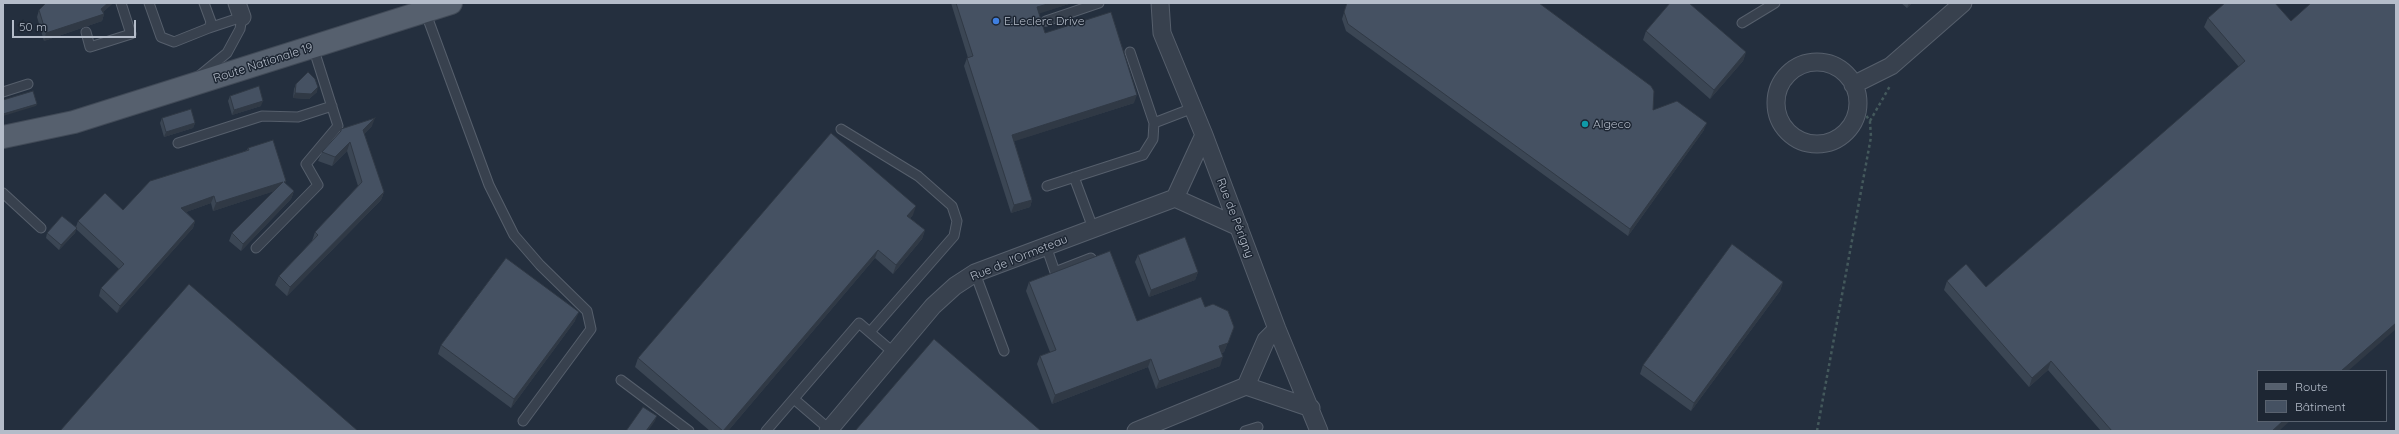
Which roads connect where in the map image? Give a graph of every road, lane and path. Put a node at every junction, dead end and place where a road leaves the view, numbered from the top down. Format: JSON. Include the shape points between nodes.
{"nodes":[{"id":1,"x":121,"y":3,"type":"edge"},
{"id":2,"x":149,"y":3,"type":"edge"},
{"id":3,"x":204,"y":3,"type":"edge"},
{"id":4,"x":451,"y":3,"type":"edge"},
{"id":5,"x":1099,"y":3,"type":"edge"},
{"id":6,"x":1160,"y":3,"type":"edge"},
{"id":7,"x":1775,"y":3,"type":"edge"},
{"id":8,"x":1963,"y":3,"type":"edge"},
{"id":9,"x":240,"y":10,"type":"edge"},
{"id":10,"x":424,"y":11,"type":"junction"},
{"id":11,"x":1046,"y":21,"type":"dead end"},
{"id":12,"x":1742,"y":23,"type":"dead end"},
{"id":13,"x":209,"y":28,"type":"junction"},
{"id":14,"x":86,"y":32,"type":"edge"},
{"id":15,"x":313,"y":47,"type":"junction"},
{"id":16,"x":1130,"y":52,"type":"dead end"},
{"id":17,"x":28,"y":84,"type":"dead end"},
{"id":18,"x":1853,"y":85,"type":"junction"},
{"id":19,"x":184,"y":88,"type":"junction"},
{"id":20,"x":3,"y":92,"type":"edge"},
{"id":21,"x":1858,"y":101,"type":"junction"},
{"id":22,"x":332,"y":106,"type":"junction"},
{"id":23,"x":1193,"y":108,"type":"junction"},
{"id":24,"x":74,"y":122,"type":"junction"},
{"id":25,"x":1154,"y":123,"type":"junction"},
{"id":26,"x":841,"y":129,"type":"dead end"},
{"id":27,"x":1204,"y":135,"type":"junction"},
{"id":28,"x":3,"y":137,"type":"edge"},
{"id":29,"x":178,"y":143,"type":"dead end"},
{"id":30,"x":3,"y":152,"type":"edge"},
{"id":31,"x":1074,"y":177,"type":"junction"},
{"id":32,"x":1046,"y":186,"type":"dead end"},
{"id":33,"x":3,"y":193,"type":"edge"},
{"id":34,"x":1175,"y":198,"type":"junction"},
{"id":35,"x":1239,"y":227,"type":"junction"},
{"id":36,"x":41,"y":228,"type":"dead end"},
{"id":37,"x":1093,"y":228,"type":"junction"},
{"id":38,"x":1046,"y":246,"type":"junction"},
{"id":39,"x":256,"y":248,"type":"dead end"},
{"id":40,"x":1091,"y":258,"type":"edge"},
{"id":41,"x":975,"y":273,"type":"junction"},
{"id":42,"x":1277,"y":329,"type":"junction"},
{"id":43,"x":870,"y":332,"type":"junction"},
{"id":44,"x":1004,"y":351,"type":"dead end"},
{"id":45,"x":894,"y":353,"type":"junction"},
{"id":46,"x":621,"y":380,"type":"dead end"},
{"id":47,"x":1246,"y":386,"type":"junction"},
{"id":48,"x":794,"y":399,"type":"junction"},
{"id":49,"x":1311,"y":408,"type":"junction"},
{"id":50,"x":523,"y":421,"type":"dead end"},
{"id":51,"x":1164,"y":426,"type":"edge"},
{"id":52,"x":1258,"y":427,"type":"dead end"},
{"id":53,"x":828,"y":430,"type":"edge"},
{"id":54,"x":689,"y":431,"type":"edge"},
{"id":55,"x":766,"y":431,"type":"edge"},
{"id":56,"x":1136,"y":431,"type":"edge"},
{"id":57,"x":1245,"y":431,"type":"edge"},
{"id":58,"x":1319,"y":431,"type":"edge"},
{"id":59,"x":1817,"y":431,"type":"edge"}],
"edges":[{"from":1,"to":14,"type":"lane","via":[[131,34],[90,47]]},
{"from":2,"to":13,"type":"lane","via":[[160,37],[166,41],[174,42]]},
{"from":3,"to":13,"type":"lane","via":[[211,22]]},
{"from":4,"to":10,"type":"main road","name":"Route Nationale 19"},
{"from":5,"to":11,"type":"lane"},
{"from":6,"to":23,"type":"street","name":"Rue de Périgny","via":[[1162,33]]},
{"from":7,"to":12,"type":"lane"},
{"from":8,"to":18,"type":"street","via":[[1891,66]]},
{"from":9,"to":13,"type":"lane"},
{"from":9,"to":19,"type":"lane","via":[[240,29],[227,53]]},
{"from":10,"to":15,"type":"main road","name":"Route Nationale 19"},
{"from":10,"to":50,"type":"lane","via":[[489,186],[514,235],[540,265],[587,311],[590,323],[591,329]]},
{"from":15,"to":19,"type":"main road","name":"Route Nationale 19"},
{"from":15,"to":22,"type":"lane"},
{"from":16,"to":25,"type":"lane"},
{"from":17,"to":20,"type":"lane"},
{"from":18,"to":21,"type":"street"},
{"from":18,"to":21,"type":"street","via":[[1840,70],[1831,65],[1802,65],[1788,75],[1780,85],[1776,97],[1777,114],[1785,130],[1794,138],[1806,143],[1823,144],[1832,142],[1846,132],[1855,118]]},
{"from":19,"to":24,"type":"main road","name":"Route Nationale 19"},
{"from":21,"to":59,"type":"path","via":[[1870,122],[1871,137]]},
{"from":22,"to":29,"type":"lane","via":[[298,117],[262,116]]},
{"from":22,"to":39,"type":"lane","via":[[338,126],[306,164],[318,185]]},
{"from":23,"to":25,"type":"lane"},
{"from":23,"to":27,"type":"street","name":"Rue de Périgny"},
{"from":24,"to":28,"type":"main road","name":"Route Nationale 19"},
{"from":24,"to":30,"type":"main road","name":"Route Nationale 19","via":[[39,139]]},
{"from":25,"to":31,"type":"lane","via":[[1153,139],[1142,155]]},
{"from":26,"to":43,"type":"lane","via":[[918,176],[952,206],[957,221],[954,236]]},
{"from":27,"to":34,"type":"street"},
{"from":27,"to":35,"type":"street","name":"Rue de Périgny"},
{"from":31,"to":32,"type":"lane"},
{"from":31,"to":37,"type":"lane"},
{"from":33,"to":36,"type":"lane"},
{"from":34,"to":35,"type":"street"},
{"from":34,"to":37,"type":"street","name":"Rue de l'Ormeteau"},
{"from":35,"to":42,"type":"street","name":"Rue de Périgny"},
{"from":37,"to":38,"type":"street","name":"Rue de l'Ormeteau"},
{"from":38,"to":40,"type":"lane","via":[[1055,272]]},
{"from":38,"to":41,"type":"street","name":"Rue de l'Ormeteau"},
{"from":41,"to":44,"type":"lane"},
{"from":41,"to":45,"type":"street","name":"Rue de l'Ormeteau","via":[[955,286],[934,306]]},
{"from":42,"to":47,"type":"street","via":[[1266,340]]},
{"from":42,"to":49,"type":"street","name":"Rue de Périgny"},
{"from":43,"to":45,"type":"lane"},
{"from":43,"to":48,"type":"lane","via":[[859,323]]},
{"from":45,"to":53,"type":"street","name":"Rue de l'Ormeteau"},
{"from":46,"to":54,"type":"lane"},
{"from":47,"to":49,"type":"street"},
{"from":47,"to":51,"type":"street"},
{"from":48,"to":53,"type":"lane"},
{"from":48,"to":55,"type":"lane"},
{"from":49,"to":58,"type":"street","name":"Rue de Périgny"},
{"from":51,"to":56,"type":"street"},
{"from":52,"to":57,"type":"lane"}]}
